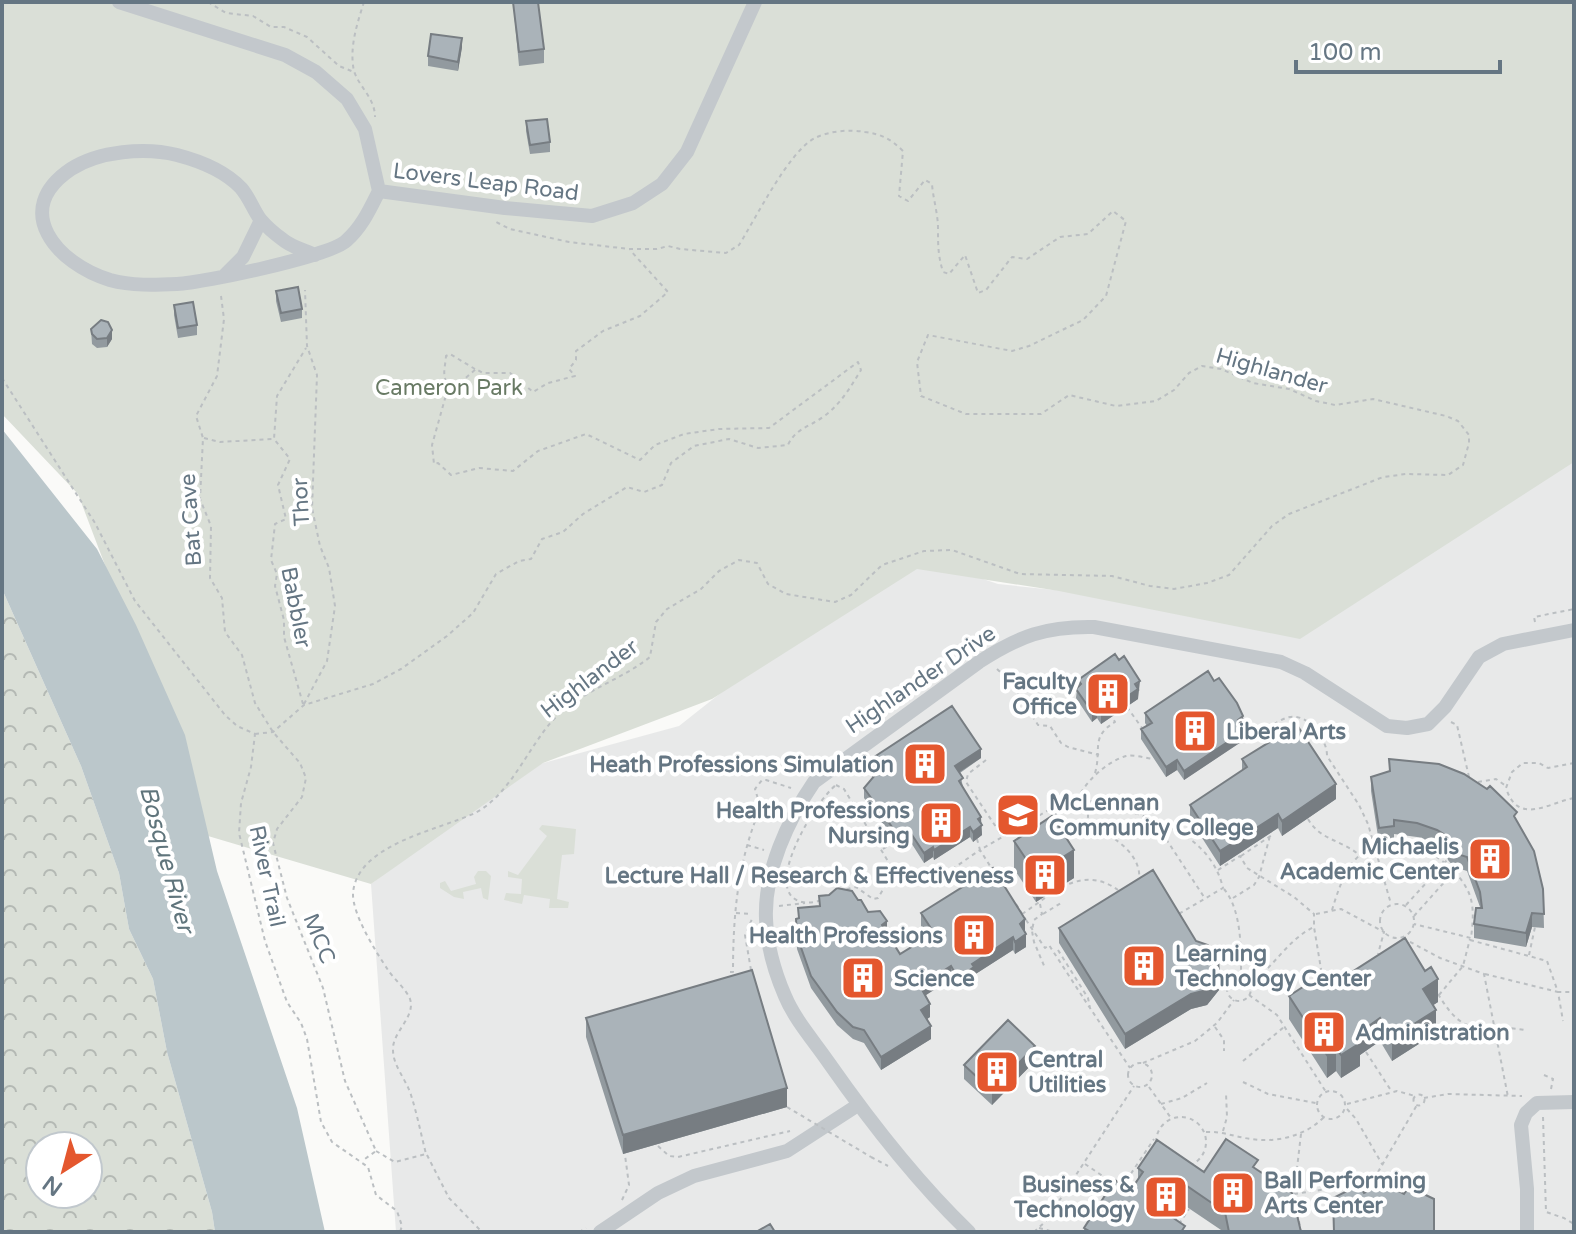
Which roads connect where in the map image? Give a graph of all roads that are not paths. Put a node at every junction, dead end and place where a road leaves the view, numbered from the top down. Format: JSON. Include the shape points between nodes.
{"nodes":[{"id":1,"x":119,"y":2,"type":"edge"},
{"id":2,"x":755,"y":2,"type":"edge"},
{"id":3,"x":379,"y":191,"type":"junction"},
{"id":4,"x":261,"y":220,"type":"junction"},
{"id":5,"x":315,"y":255,"type":"junction"},
{"id":6,"x":225,"y":275,"type":"junction"},
{"id":7,"x":1574,"y":630,"type":"edge"},
{"id":8,"x":1574,"y":1102,"type":"edge"},
{"id":9,"x":858,"y":1105,"type":"junction"},
{"id":10,"x":596,"y":1228,"type":"edge"},
{"id":11,"x":969,"y":1232,"type":"edge"},
{"id":12,"x":1527,"y":1232,"type":"edge"}],
"edges":[{"from":1,"to":3,"type":"street","via":[[285,55],[316,72],[347,99],[365,129]]},
{"from":2,"to":3,"type":"street","name":"Lovers Leap Road","via":[[687,152],[662,184],[633,203],[592,216]]},
{"from":3,"to":5,"type":"street","name":"Lovers Leap Road","via":[[366,218],[345,242]]},
{"from":4,"to":5,"type":"street","via":[[285,242]]},
{"from":4,"to":6,"type":"street","via":[[243,257]]},
{"from":4,"to":6,"type":"street","via":[[243,189],[219,170],[175,154],[126,151],[82,162],[57,178],[43,197],[42,224],[56,247],[84,269],[134,284],[180,284]]},
{"from":5,"to":6,"type":"street","name":"Lovers Leap Road"},
{"from":7,"to":9,"type":"street","name":"Highlander Drive","via":[[1503,644],[1479,657],[1428,724],[1407,728],[1387,726],[1281,662],[1144,634],[1063,626],[1005,645],[979,662],[814,782],[783,840],[769,885],[771,954],[785,996]]},
{"from":8,"to":12,"type":"street","via":[[1528,1102],[1521,1125]]},
{"from":9,"to":10,"type":"street","via":[[787,1151],[694,1176]]},
{"from":9,"to":11,"type":"street","name":"Highlander Drive"}]}
